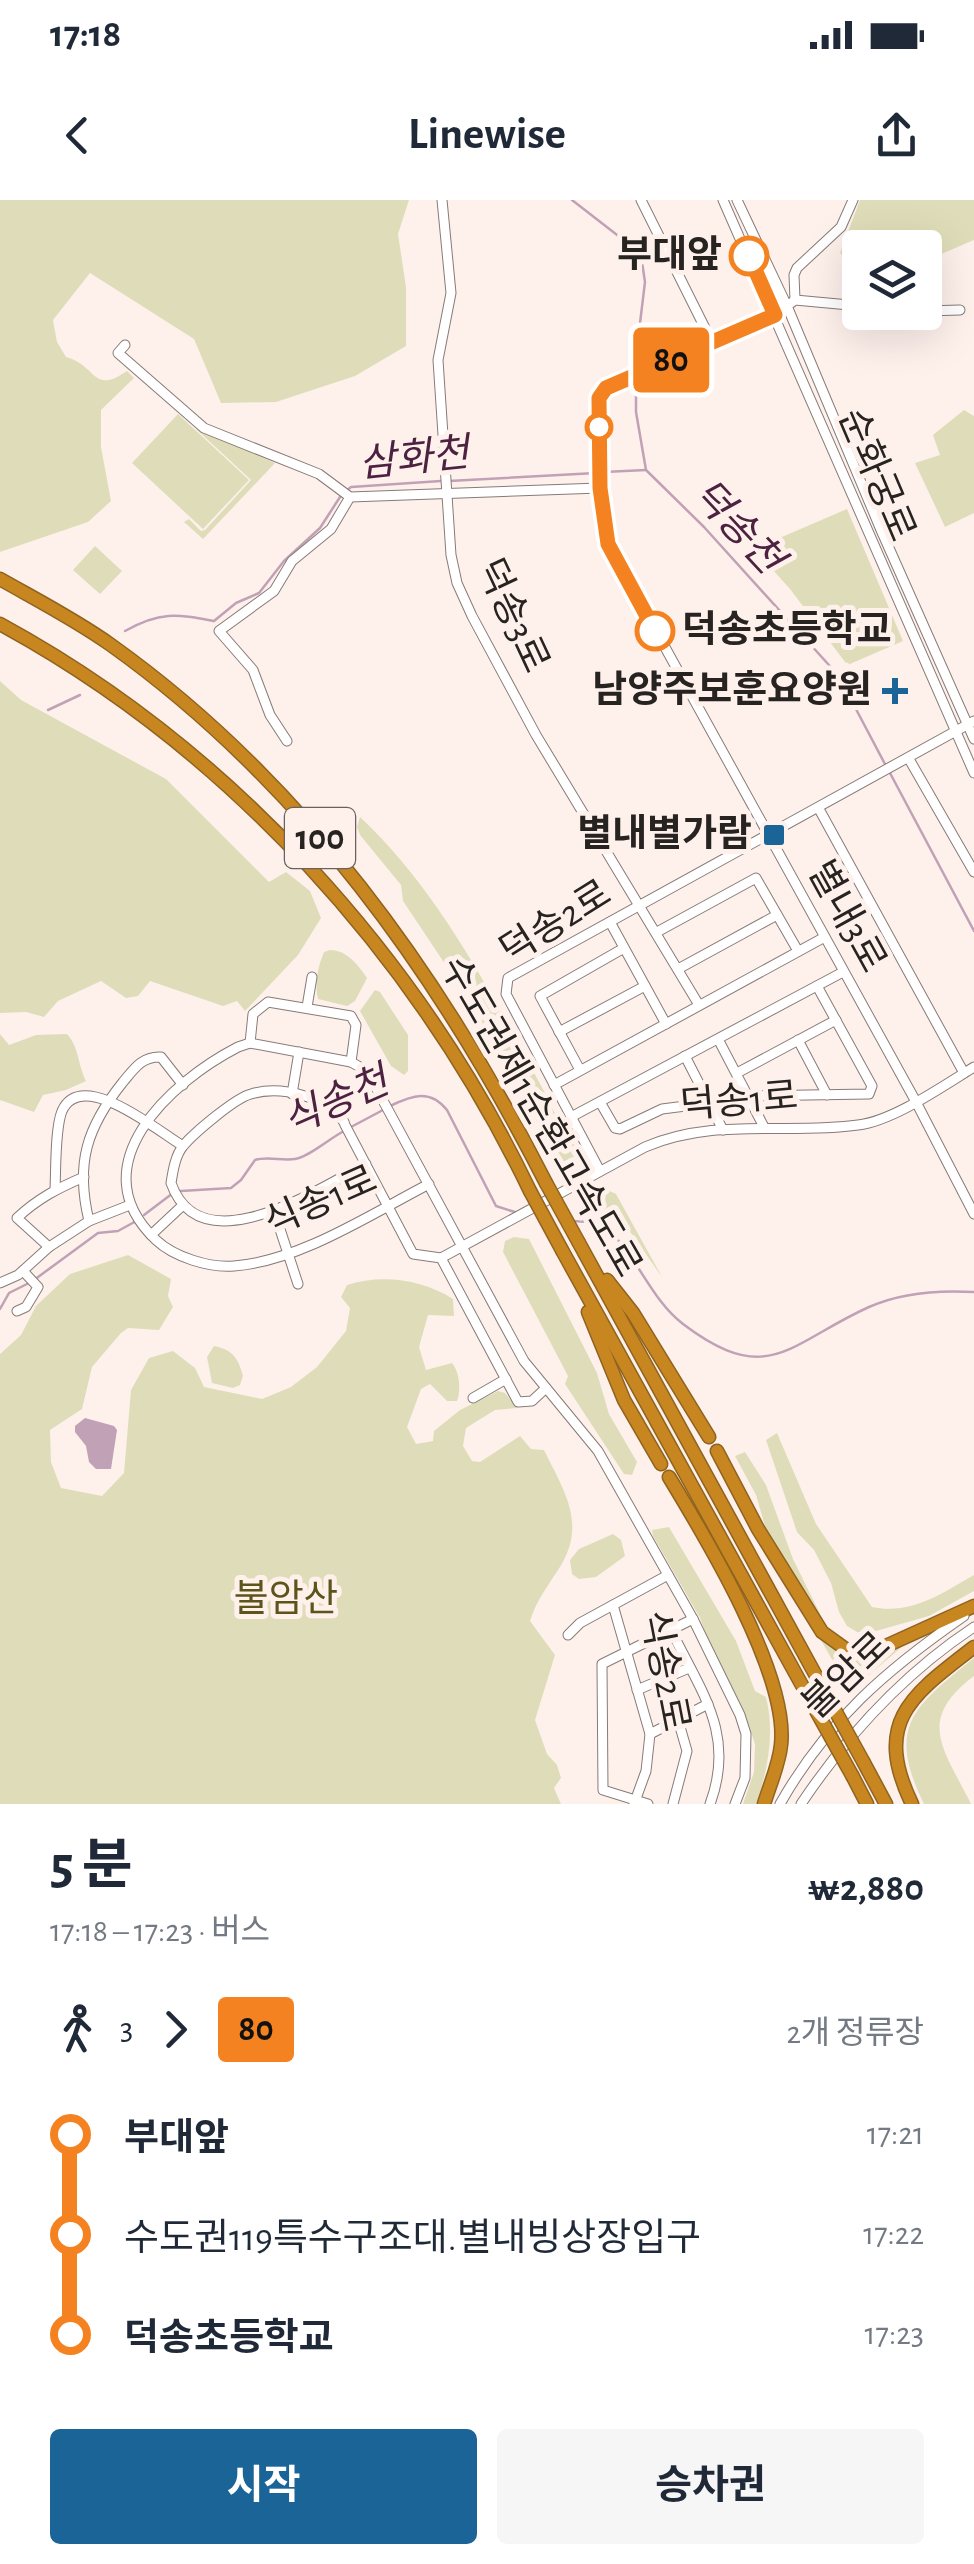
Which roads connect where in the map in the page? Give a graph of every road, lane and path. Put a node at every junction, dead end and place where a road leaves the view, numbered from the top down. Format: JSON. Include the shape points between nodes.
{"nodes":[{"id":1,"x":442,"y":200,"type":"edge"},
{"id":2,"x":641,"y":200,"type":"edge"},
{"id":3,"x":723,"y":200,"type":"edge"},
{"id":4,"x":737,"y":200,"type":"edge"},
{"id":5,"x":852,"y":200,"type":"edge"},
{"id":6,"x":791,"y":303,"type":"junction"},
{"id":7,"x":842,"y":305,"type":"edge"},
{"id":8,"x":960,"y":310,"type":"dead end"},
{"id":9,"x":942,"y":311,"type":"edge"},
{"id":10,"x":775,"y":315,"type":"junction"},
{"id":11,"x":713,"y":344,"type":"junction"},
{"id":12,"x":125,"y":345,"type":"dead end"},
{"id":13,"x":600,"y":483,"type":"junction"},
{"id":14,"x":447,"y":489,"type":"junction"},
{"id":15,"x":349,"y":496,"type":"junction"},
{"id":16,"x":0,"y":579,"type":"edge"},
{"id":17,"x":0,"y":624,"type":"edge"},
{"id":18,"x":971,"y":722,"type":"edge"},
{"id":19,"x":954,"y":732,"type":"junction"},
{"id":20,"x":974,"y":739,"type":"edge"},
{"id":21,"x":287,"y":741,"type":"dead end"},
{"id":22,"x":904,"y":761,"type":"junction"},
{"id":23,"x":974,"y":773,"type":"edge"},
{"id":24,"x":819,"y":808,"type":"junction"},
{"id":25,"x":767,"y":837,"type":"junction"},
{"id":26,"x":974,"y":872,"type":"edge"},
{"id":27,"x":642,"y":905,"type":"junction"},
{"id":28,"x":777,"y":915,"type":"junction"},
{"id":29,"x":610,"y":922,"type":"junction"},
{"id":30,"x":657,"y":932,"type":"junction"},
{"id":31,"x":823,"y":938,"type":"junction"},
{"id":32,"x":624,"y":948,"type":"junction"},
{"id":33,"x":798,"y":951,"type":"junction"},
{"id":34,"x":678,"y":968,"type":"junction"},
{"id":35,"x":842,"y":972,"type":"junction"},
{"id":36,"x":312,"y":977,"type":"dead end"},
{"id":37,"x":645,"y":986,"type":"junction"},
{"id":38,"x":817,"y":986,"type":"junction"},
{"id":39,"x":700,"y":1005,"type":"junction"},
{"id":40,"x":307,"y":1007,"type":"junction"},
{"id":41,"x":836,"y":1020,"type":"junction"},
{"id":42,"x":666,"y":1024,"type":"junction"},
{"id":43,"x":560,"y":1032,"type":"junction"},
{"id":44,"x":718,"y":1040,"type":"junction"},
{"id":45,"x":798,"y":1040,"type":"junction"},
{"id":46,"x":250,"y":1043,"type":"junction"},
{"id":47,"x":299,"y":1052,"type":"junction"},
{"id":48,"x":685,"y":1056,"type":"junction"},
{"id":49,"x":351,"y":1062,"type":"junction"},
{"id":50,"x":580,"y":1070,"type":"junction"},
{"id":51,"x":969,"y":1070,"type":"edge"},
{"id":52,"x":736,"y":1073,"type":"junction"},
{"id":53,"x":183,"y":1085,"type":"junction"},
{"id":54,"x":554,"y":1085,"type":"junction"},
{"id":55,"x":292,"y":1094,"type":"junction"},
{"id":56,"x":748,"y":1096,"type":"junction"},
{"id":57,"x":827,"y":1096,"type":"junction"},
{"id":58,"x":110,"y":1099,"type":"junction"},
{"id":59,"x":915,"y":1100,"type":"junction"},
{"id":60,"x":600,"y":1102,"type":"junction"},
{"id":61,"x":709,"y":1103,"type":"junction"},
{"id":62,"x":571,"y":1118,"type":"junction"},
{"id":63,"x":145,"y":1123,"type":"junction"},
{"id":64,"x":764,"y":1126,"type":"junction"},
{"id":65,"x":723,"y":1130,"type":"junction"},
{"id":66,"x":183,"y":1146,"type":"junction"},
{"id":67,"x":366,"y":1164,"type":"junction"},
{"id":68,"x":600,"y":1171,"type":"junction"},
{"id":69,"x":84,"y":1177,"type":"junction"},
{"id":70,"x":430,"y":1184,"type":"junction"},
{"id":71,"x":54,"y":1189,"type":"junction"},
{"id":72,"x":180,"y":1202,"type":"junction"},
{"id":73,"x":388,"y":1206,"type":"junction"},
{"id":74,"x":132,"y":1209,"type":"junction"},
{"id":75,"x":274,"y":1210,"type":"junction"},
{"id":76,"x":974,"y":1214,"type":"edge"},
{"id":77,"x":89,"y":1221,"type":"junction"},
{"id":78,"x":151,"y":1235,"type":"junction"},
{"id":79,"x":463,"y":1246,"type":"junction"},
{"id":80,"x":49,"y":1247,"type":"junction"},
{"id":81,"x":582,"y":1247,"type":"junction"},
{"id":82,"x":288,"y":1254,"type":"junction"},
{"id":83,"x":564,"y":1256,"type":"junction"},
{"id":84,"x":441,"y":1258,"type":"junction"},
{"id":85,"x":24,"y":1273,"type":"junction"},
{"id":86,"x":0,"y":1283,"type":"edge"},
{"id":87,"x":298,"y":1284,"type":"dead end"},
{"id":88,"x":17,"y":1312,"type":"dead end"},
{"id":89,"x":506,"y":1379,"type":"junction"},
{"id":90,"x":546,"y":1388,"type":"junction"},
{"id":91,"x":473,"y":1398,"type":"dead end"},
{"id":92,"x":709,"y":1437,"type":"dead end"},
{"id":93,"x":718,"y":1451,"type":"dead end"},
{"id":94,"x":661,"y":1464,"type":"dead end"},
{"id":95,"x":669,"y":1477,"type":"dead end"},
{"id":96,"x":668,"y":1575,"type":"junction"},
{"id":97,"x":613,"y":1605,"type":"junction"},
{"id":98,"x":974,"y":1607,"type":"edge"},
{"id":99,"x":693,"y":1619,"type":"junction"},
{"id":100,"x":974,"y":1626,"type":"edge"},
{"id":101,"x":671,"y":1630,"type":"junction"},
{"id":102,"x":568,"y":1635,"type":"dead end"},
{"id":103,"x":974,"y":1647,"type":"edge"},
{"id":104,"x":626,"y":1652,"type":"junction"},
{"id":105,"x":689,"y":1668,"type":"junction"},
{"id":106,"x":638,"y":1690,"type":"junction"},
{"id":107,"x":708,"y":1704,"type":"junction"},
{"id":108,"x":678,"y":1720,"type":"junction"},
{"id":109,"x":650,"y":1734,"type":"junction"},
{"id":110,"x":635,"y":1802,"type":"edge"},
{"id":111,"x":648,"y":1804,"type":"edge"},
{"id":112,"x":674,"y":1804,"type":"edge"},
{"id":113,"x":710,"y":1804,"type":"edge"},
{"id":114,"x":735,"y":1804,"type":"edge"},
{"id":115,"x":764,"y":1804,"type":"edge"},
{"id":116,"x":780,"y":1804,"type":"edge"},
{"id":117,"x":801,"y":1804,"type":"edge"},
{"id":118,"x":867,"y":1804,"type":"edge"},
{"id":119,"x":886,"y":1804,"type":"edge"},
{"id":120,"x":912,"y":1804,"type":"edge"}],
"edges":[{"from":1,"to":14,"type":"street","name":"덕송3로","via":[[451,292],[438,360]]},
{"from":2,"to":11,"type":"street"},
{"from":3,"to":10,"type":"street","name":"순화궁로"},
{"from":4,"to":6,"type":"street","name":"순화궁로"},
{"from":5,"to":6,"type":"street","via":[[840,228],[798,268]]},
{"from":6,"to":7,"type":"street"},
{"from":6,"to":10,"type":"street","name":"별내3로"},
{"from":6,"to":18,"type":"street","name":"순화궁로","via":[[881,530]]},
{"from":8,"to":9,"type":"street"},
{"from":10,"to":11,"type":"street","name":"별내3로"},
{"from":10,"to":19,"type":"street","name":"순화궁로"},
{"from":11,"to":13,"type":"street","name":"별내3로","via":[[606,388],[599,398]]},
{"from":12,"to":15,"type":"street","via":[[118,353],[204,428],[319,474]]},
{"from":13,"to":14,"type":"street"},
{"from":13,"to":25,"type":"street","name":"별내3로","via":[[608,544]]},
{"from":14,"to":15,"type":"street"},
{"from":14,"to":27,"type":"street","name":"덕송3로","via":[[451,555],[472,616],[536,735]]},
{"from":15,"to":21,"type":"street","via":[[331,529],[292,562],[274,592],[219,631],[253,670]]},
{"from":16,"to":81,"type":"highway","name":"수도권제1순환고속도로","number":"100","bridge":true,"via":[[113,646],[290,803],[424,971]]},
{"from":17,"to":83,"type":"highway","name":"수도권제1순환고속도로","number":"100","bridge":true,"via":[[124,702],[272,828],[378,948],[434,1024]]},
{"from":18,"to":19,"type":"street"},
{"from":18,"to":20,"type":"street","name":"순화궁로"},
{"from":19,"to":22,"type":"street"},
{"from":19,"to":23,"type":"street","name":"순화궁로"},
{"from":22,"to":24,"type":"street","name":"덕송2로"},
{"from":22,"to":26,"type":"street"},
{"from":24,"to":25,"type":"street","name":"덕송2로"},
{"from":24,"to":51,"type":"street"},
{"from":25,"to":27,"type":"street","name":"덕송2로"},
{"from":25,"to":31,"type":"street","name":"별내3로"},
{"from":27,"to":29,"type":"street","name":"덕송2로"},
{"from":27,"to":30,"type":"street","name":"덕송3로"},
{"from":28,"to":30,"type":"street","via":[[756,878]]},
{"from":28,"to":33,"type":"street"},
{"from":28,"to":34,"type":"street"},
{"from":29,"to":32,"type":"street"},
{"from":29,"to":54,"type":"street","name":"덕송2로","via":[[508,978],[506,994]]},
{"from":30,"to":34,"type":"street","name":"덕송3로"},
{"from":31,"to":33,"type":"street"},
{"from":31,"to":35,"type":"street","name":"별내3로"},
{"from":32,"to":37,"type":"street"},
{"from":32,"to":43,"type":"street","via":[[540,996]]},
{"from":33,"to":39,"type":"street"},
{"from":34,"to":39,"type":"street","name":"덕송3로"},
{"from":35,"to":38,"type":"street"},
{"from":35,"to":59,"type":"street","name":"별내3로"},
{"from":36,"to":40,"type":"street"},
{"from":37,"to":42,"type":"street"},
{"from":37,"to":43,"type":"street"},
{"from":38,"to":41,"type":"street"},
{"from":38,"to":44,"type":"street"},
{"from":39,"to":42,"type":"street"},
{"from":40,"to":46,"type":"street","via":[[268,1002],[253,1014]]},
{"from":40,"to":49,"type":"street","via":[[351,1016]]},
{"from":41,"to":45,"type":"street"},
{"from":41,"to":57,"type":"street","via":[[872,1086],[869,1094]]},
{"from":42,"to":50,"type":"street"},
{"from":43,"to":50,"type":"street"},
{"from":44,"to":48,"type":"street"},
{"from":44,"to":52,"type":"street"},
{"from":45,"to":52,"type":"street"},
{"from":45,"to":57,"type":"street"},
{"from":46,"to":47,"type":"street"},
{"from":46,"to":53,"type":"street"},
{"from":47,"to":49,"type":"street"},
{"from":47,"to":55,"type":"street"},
{"from":48,"to":60,"type":"street"},
{"from":48,"to":61,"type":"street"},
{"from":49,"to":70,"type":"street","name":"식송1로","via":[[367,1071]]},
{"from":50,"to":54,"type":"street"},
{"from":51,"to":59,"type":"street","name":"덕송1로"},
{"from":52,"to":56,"type":"street"},
{"from":53,"to":58,"type":"street","via":[[160,1058],[150,1057]]},
{"from":53,"to":63,"type":"street"},
{"from":54,"to":62,"type":"street","name":"덕송2로"},
{"from":55,"to":66,"type":"street","via":[[248,1094]]},
{"from":55,"to":67,"type":"street","via":[[335,1110]]},
{"from":56,"to":57,"type":"street"},
{"from":56,"to":64,"type":"street"},
{"from":58,"to":63,"type":"street"},
{"from":58,"to":69,"type":"street","via":[[90,1136]]},
{"from":58,"to":71,"type":"street","via":[[89,1095],[71,1100],[62,1112]]},
{"from":59,"to":64,"type":"street","name":"덕송1로","via":[[859,1125]]},
{"from":59,"to":76,"type":"street","name":"별내3로"},
{"from":60,"to":61,"type":"street","via":[[620,1129],[662,1109]]},
{"from":60,"to":62,"type":"street"},
{"from":61,"to":65,"type":"street"},
{"from":62,"to":68,"type":"street","name":"덕송2로"},
{"from":63,"to":66,"type":"street"},
{"from":63,"to":74,"type":"street","via":[[130,1149]]},
{"from":64,"to":65,"type":"street","name":"덕송1로"},
{"from":65,"to":68,"type":"street","name":"덕송1로","via":[[672,1135]]},
{"from":66,"to":72,"type":"street","via":[[172,1172]]},
{"from":67,"to":73,"type":"street"},
{"from":67,"to":75,"type":"street"},
{"from":68,"to":79,"type":"street","name":"덕송1로"},
{"from":69,"to":71,"type":"street"},
{"from":69,"to":77,"type":"street"},
{"from":70,"to":73,"type":"street","name":"식송1로"},
{"from":70,"to":79,"type":"street","name":"식송1로"},
{"from":71,"to":80,"type":"street","via":[[17,1218]]},
{"from":72,"to":75,"type":"street","via":[[204,1217],[230,1222]]},
{"from":72,"to":78,"type":"street"},
{"from":73,"to":82,"type":"street","name":"식송1로"},
{"from":73,"to":84,"type":"street","via":[[412,1254]]},
{"from":74,"to":77,"type":"street"},
{"from":74,"to":78,"type":"street","name":"식송1로"},
{"from":75,"to":82,"type":"street"},
{"from":77,"to":80,"type":"street"},
{"from":78,"to":82,"type":"street","name":"식송1로","via":[[183,1256],[229,1267]]},
{"from":79,"to":84,"type":"street","name":"덕송1로"},
{"from":79,"to":90,"type":"street","name":"식송1로","via":[[524,1361]]},
{"from":80,"to":85,"type":"street"},
{"from":81,"to":92,"type":"highway","via":[[633,1312]]},
{"from":81,"to":119,"type":"highway","name":"수도권제1순환고속도로","number":"100","bridge":true},
{"from":82,"to":87,"type":"street"},
{"from":83,"to":94,"type":"highway","via":[[624,1400]]},
{"from":83,"to":118,"type":"highway","name":"수도권제1순환고속도로","number":"100","bridge":true},
{"from":84,"to":89,"type":"street"},
{"from":85,"to":86,"type":"street"},
{"from":85,"to":88,"type":"street","via":[[36,1286]]},
{"from":89,"to":90,"type":"street","via":[[518,1402],[532,1401]]},
{"from":89,"to":91,"type":"street"},
{"from":90,"to":96,"type":"street","name":"식송1로","via":[[598,1450]]},
{"from":93,"to":98,"type":"highway","via":[[822,1632],[846,1650],[878,1650]]},
{"from":95,"to":115,"type":"highway","via":[[718,1560],[778,1695],[782,1743]]},
{"from":96,"to":97,"type":"street","name":"식송2로"},
{"from":96,"to":99,"type":"street","name":"식송1로"},
{"from":97,"to":102,"type":"street"},
{"from":97,"to":104,"type":"street","name":"식송2로"},
{"from":98,"to":116,"type":"street","name":"불암로","via":[[845,1712]]},
{"from":99,"to":101,"type":"street"},
{"from":99,"to":114,"type":"street","name":"식송1로","via":[[746,1734]]},
{"from":100,"to":117,"type":"street","name":"불암로","via":[[927,1660],[853,1732]]},
{"from":101,"to":104,"type":"street"},
{"from":101,"to":105,"type":"street"},
{"from":103,"to":120,"type":"highway","via":[[919,1692],[899,1725],[895,1760]]},
{"from":104,"to":106,"type":"street","name":"식송2로"},
{"from":104,"to":110,"type":"street","via":[[602,1664],[603,1790]]},
{"from":105,"to":106,"type":"street"},
{"from":105,"to":107,"type":"street"},
{"from":106,"to":109,"type":"street","name":"식송2로"},
{"from":107,"to":108,"type":"street"},
{"from":107,"to":113,"type":"street","via":[[720,1751]]},
{"from":108,"to":109,"type":"street"},
{"from":108,"to":112,"type":"street","via":[[688,1750]]},
{"from":109,"to":110,"type":"street","name":"식송2로"},
{"from":110,"to":111,"type":"street"}]}
